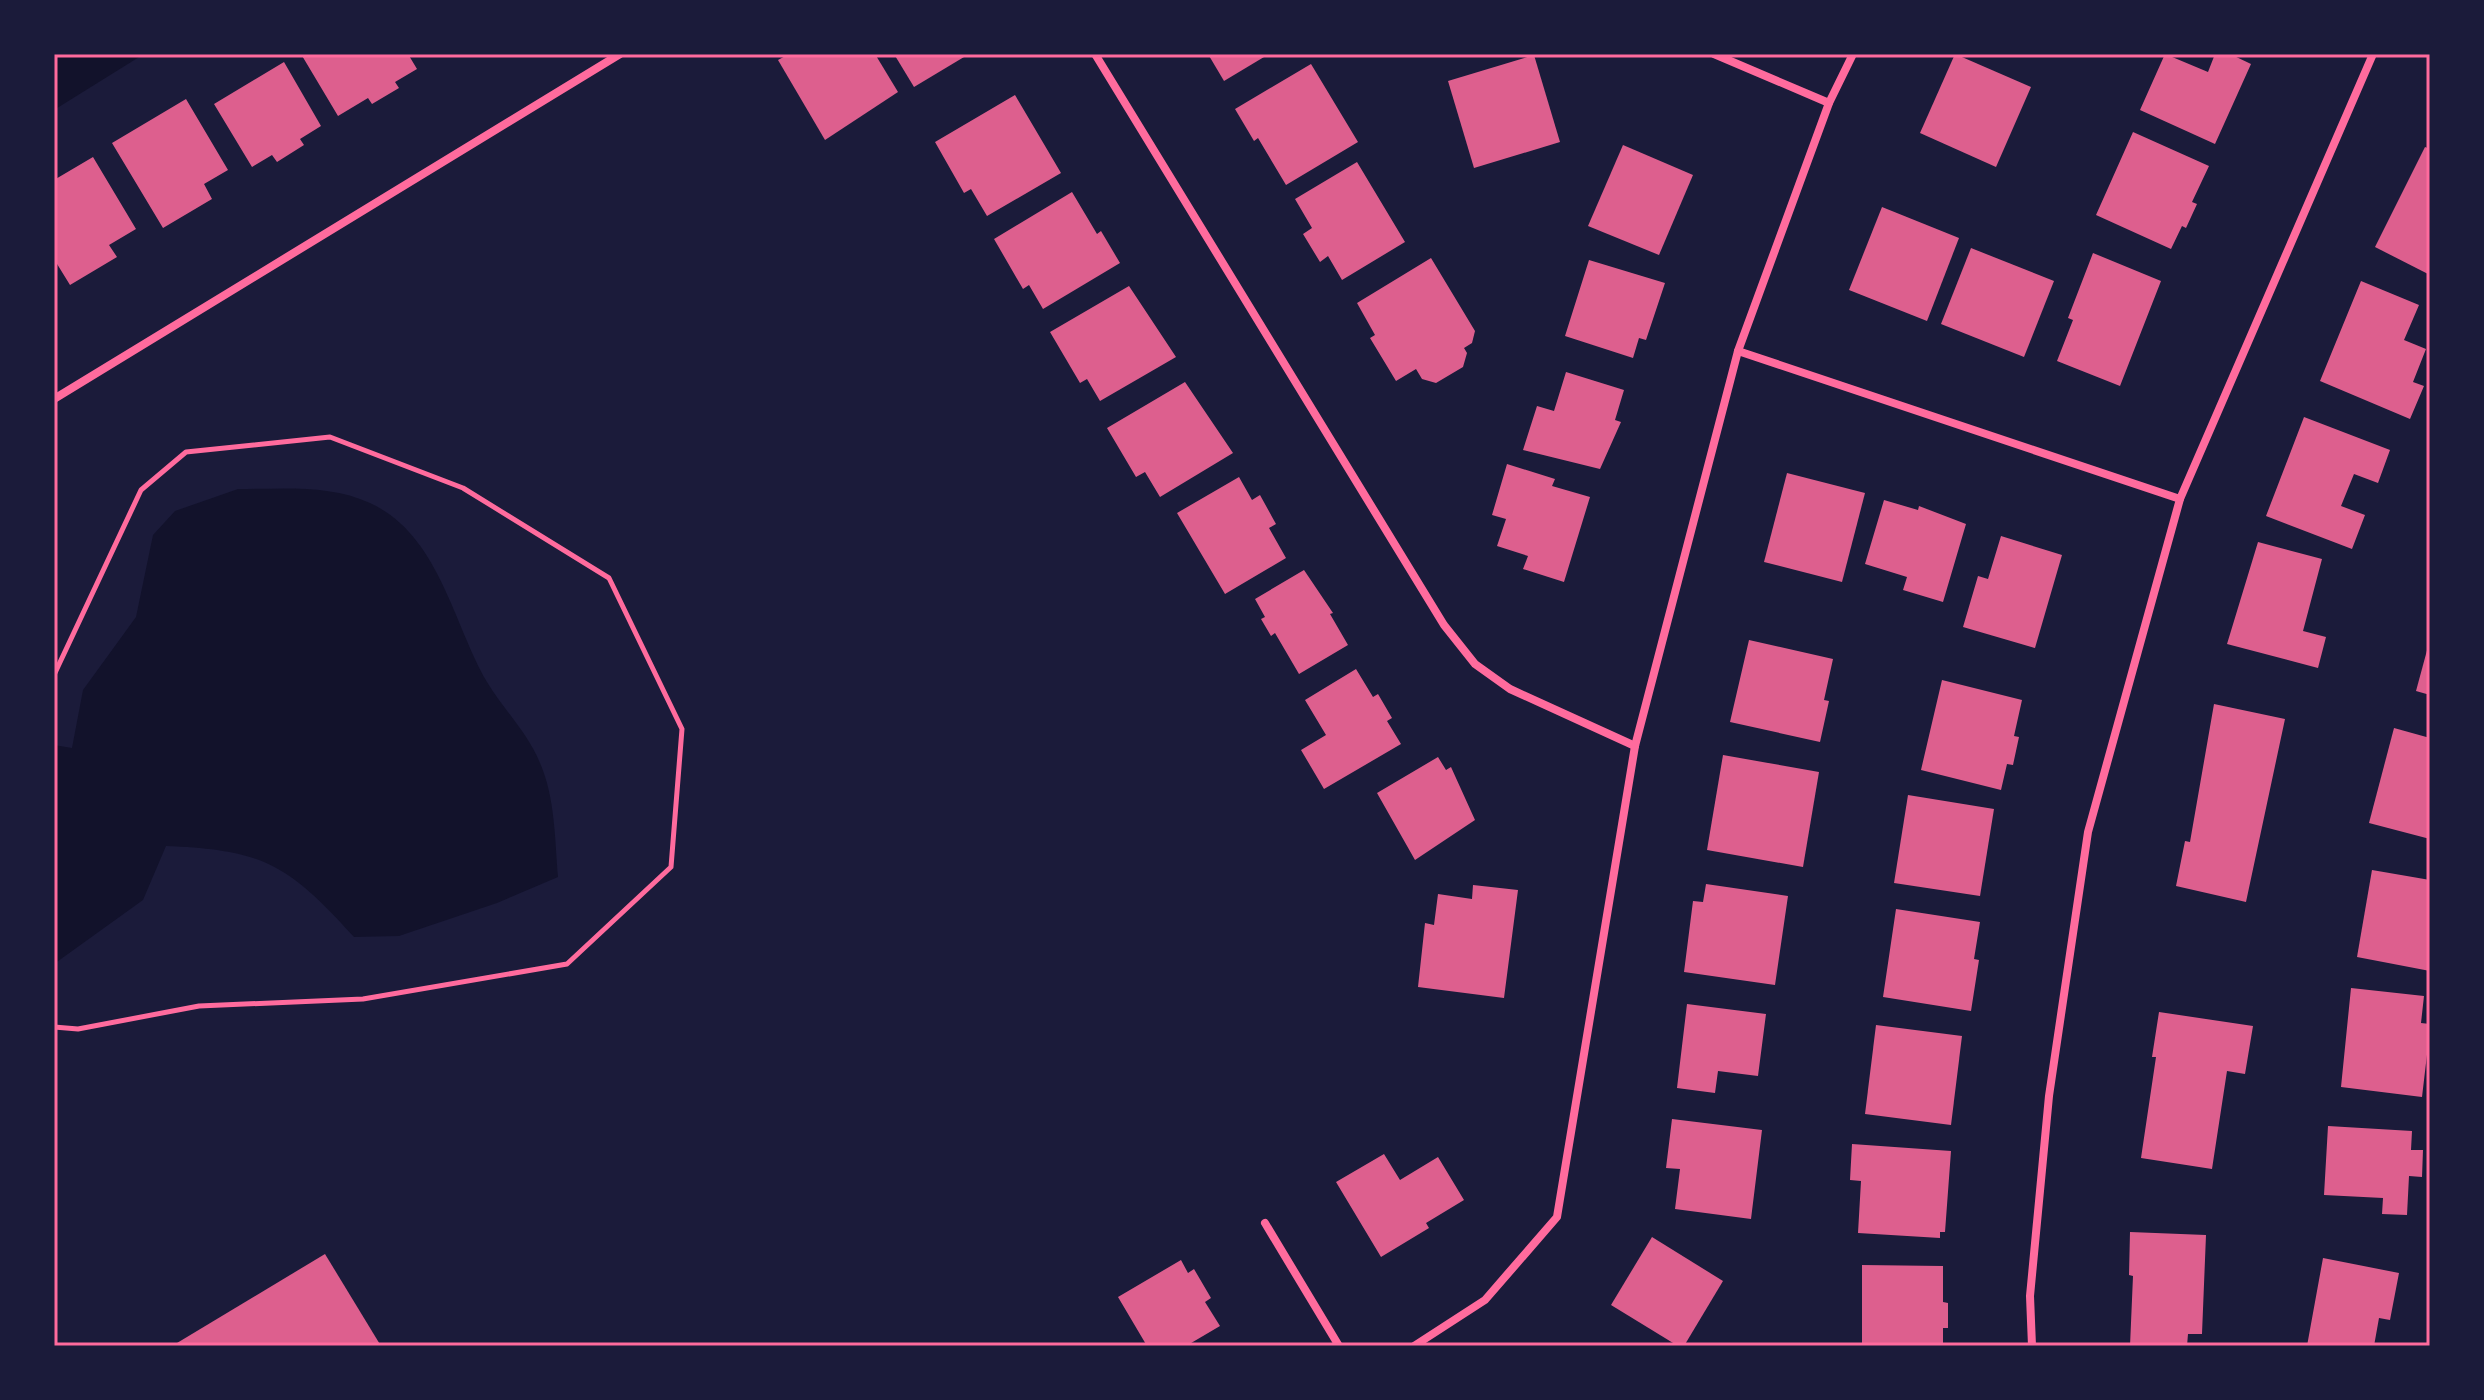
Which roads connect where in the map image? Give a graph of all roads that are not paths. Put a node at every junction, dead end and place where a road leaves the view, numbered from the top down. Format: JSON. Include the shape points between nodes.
{"nodes":[{"id":1,"x":620,"y":54,"type":"edge"},
{"id":2,"x":1095,"y":54,"type":"edge"},
{"id":3,"x":1714,"y":54,"type":"edge"},
{"id":4,"x":1853,"y":54,"type":"edge"},
{"id":5,"x":2373,"y":54,"type":"edge"},
{"id":6,"x":1829,"y":103,"type":"junction"},
{"id":7,"x":1738,"y":351,"type":"junction"},
{"id":8,"x":54,"y":399,"type":"edge"},
{"id":9,"x":2180,"y":499,"type":"junction"},
{"id":10,"x":1635,"y":746,"type":"junction"},
{"id":11,"x":1265,"y":1223,"type":"dead end"},
{"id":12,"x":1339,"y":1346,"type":"edge"},
{"id":13,"x":1414,"y":1346,"type":"edge"},
{"id":14,"x":2032,"y":1346,"type":"edge"}],
"edges":[{"from":1,"to":8,"type":"street"},
{"from":2,"to":10,"type":"street","via":[[1444,625],[1467,654],[1510,689]]},
{"from":3,"to":6,"type":"street"},
{"from":4,"to":6,"type":"street"},
{"from":5,"to":9,"type":"street"},
{"from":6,"to":7,"type":"street"},
{"from":7,"to":9,"type":"street"},
{"from":7,"to":10,"type":"street"},
{"from":9,"to":14,"type":"street","via":[[2088,832],[2049,1096],[2030,1296]]},
{"from":10,"to":13,"type":"street","via":[[1557,1217],[1485,1300]]},
{"from":11,"to":12,"type":"street"}]}
